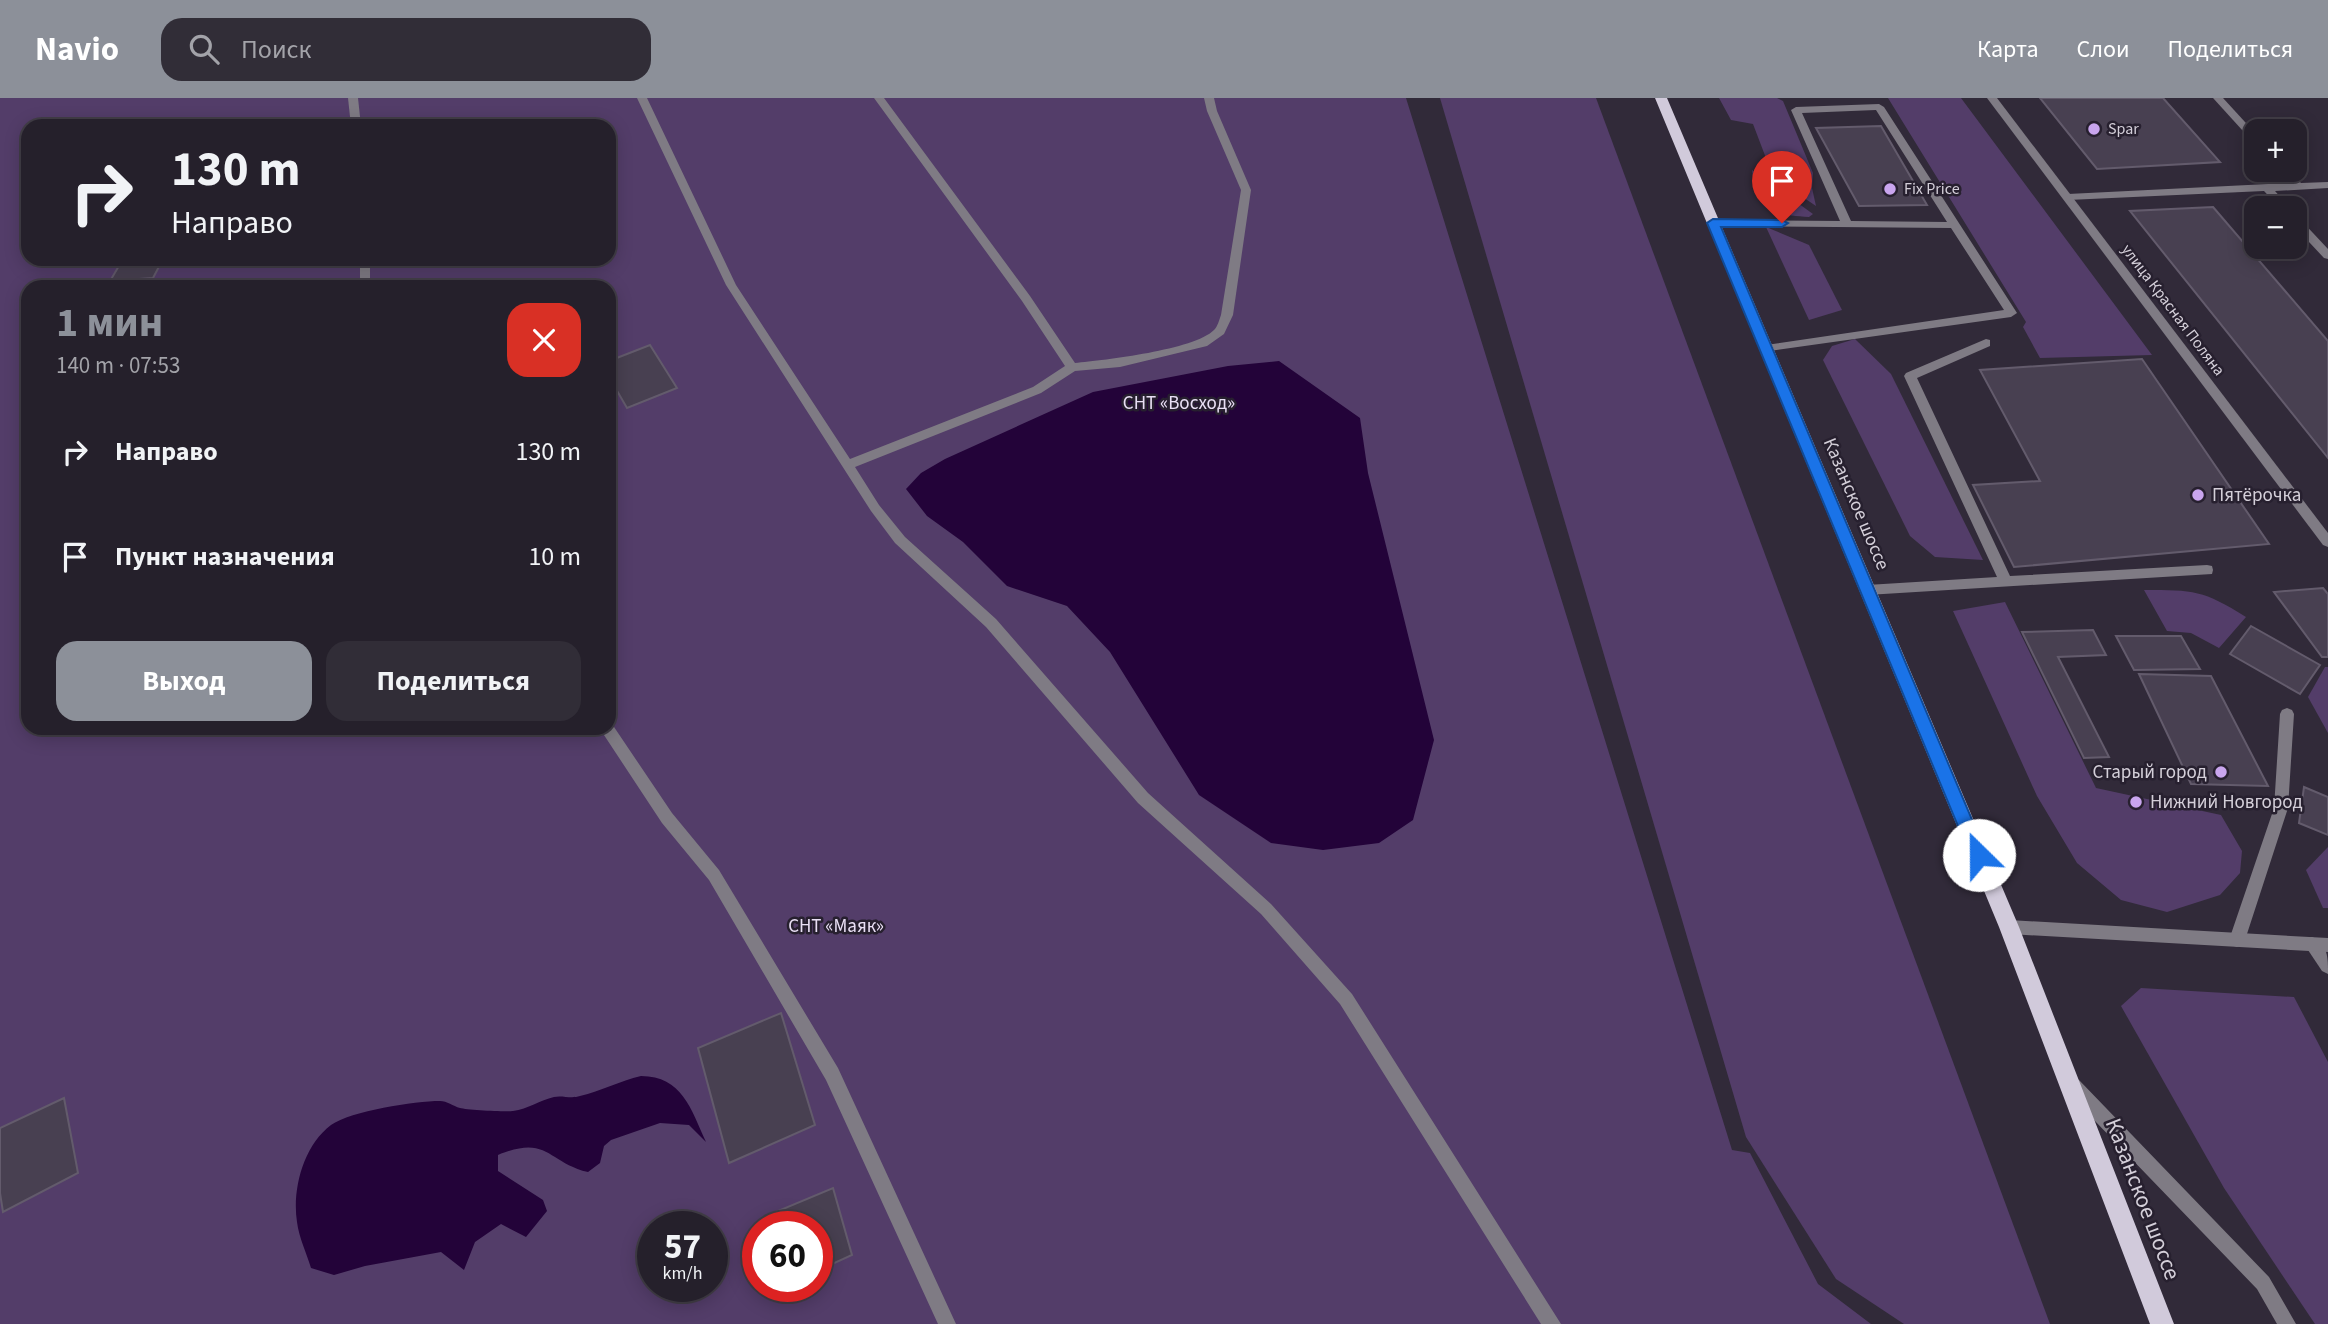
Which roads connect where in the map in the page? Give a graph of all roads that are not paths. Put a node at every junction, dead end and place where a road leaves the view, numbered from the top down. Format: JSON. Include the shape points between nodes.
{"nodes":[{"id":1,"x":353,"y":98,"type":"edge"},
{"id":2,"x":642,"y":98,"type":"edge"},
{"id":3,"x":879,"y":98,"type":"edge"},
{"id":4,"x":1209,"y":98,"type":"edge"},
{"id":5,"x":1661,"y":98,"type":"edge"},
{"id":6,"x":1992,"y":98,"type":"edge"},
{"id":7,"x":2218,"y":98,"type":"edge"},
{"id":8,"x":355,"y":119,"type":"edge"},
{"id":9,"x":2244,"y":127,"type":"edge"},
{"id":10,"x":2294,"y":182,"type":"edge"},
{"id":11,"x":2328,"y":185,"type":"edge"},
{"id":12,"x":2298,"y":186,"type":"junction"},
{"id":13,"x":2267,"y":188,"type":"junction"},
{"id":14,"x":2274,"y":196,"type":"edge"},
{"id":15,"x":2068,"y":197,"type":"junction"},
{"id":16,"x":1713,"y":223,"type":"junction"},
{"id":17,"x":1847,"y":224,"type":"junction"},
{"id":18,"x":1954,"y":225,"type":"junction"},
{"id":19,"x":2307,"y":233,"type":"edge"},
{"id":20,"x":2328,"y":256,"type":"edge"},
{"id":21,"x":1986,"y":343,"type":"dead end"},
{"id":22,"x":1766,"y":349,"type":"junction"},
{"id":23,"x":1072,"y":367,"type":"junction"},
{"id":24,"x":848,"y":466,"type":"junction"},
{"id":25,"x":2328,"y":542,"type":"edge"},
{"id":26,"x":2207,"y":570,"type":"dead end"},
{"id":27,"x":2006,"y":582,"type":"junction"},
{"id":28,"x":1867,"y":590,"type":"junction"},
{"id":29,"x":2287,"y":714,"type":"dead end"},
{"id":30,"x":612,"y":735,"type":"edge"},
{"id":31,"x":2009,"y":927,"type":"junction"},
{"id":32,"x":2237,"y":940,"type":"junction"},
{"id":33,"x":2320,"y":945,"type":"edge"},
{"id":34,"x":2328,"y":966,"type":"edge"},
{"id":35,"x":2072,"y":1088,"type":"junction"},
{"id":36,"x":947,"y":1324,"type":"edge"},
{"id":37,"x":1552,"y":1324,"type":"edge"},
{"id":38,"x":2162,"y":1324,"type":"edge"},
{"id":39,"x":2287,"y":1324,"type":"edge"}],
"edges":[{"from":1,"to":8,"type":"street"},
{"from":2,"to":24,"type":"street","via":[[731,285]]},
{"from":3,"to":23,"type":"street","via":[[1028,297]]},
{"from":4,"to":23,"type":"street","via":[[1246,190],[1227,316],[1220,331],[1203,343],[1120,363]]},
{"from":5,"to":16,"type":"main road","name":"Казанское шоссе"},
{"from":6,"to":15,"type":"street","name":"улица Красная Поляна"},
{"from":7,"to":9,"type":"street"},
{"from":10,"to":12,"type":"street"},
{"from":11,"to":12,"type":"street"},
{"from":12,"to":13,"type":"street"},
{"from":13,"to":14,"type":"street"},
{"from":13,"to":15,"type":"street"},
{"from":15,"to":25,"type":"street","name":"улица Красная Поляна"},
{"from":16,"to":17,"type":"street"},
{"from":16,"to":22,"type":"main road","name":"Казанское шоссе"},
{"from":17,"to":18,"type":"street"},
{"from":17,"to":18,"type":"street","via":[[1796,110],[1879,107]]},
{"from":18,"to":22,"type":"street","via":[[2011,313]]},
{"from":19,"to":20,"type":"street"},
{"from":21,"to":27,"type":"street","via":[[1910,376]]},
{"from":22,"to":28,"type":"main road","name":"Казанское шоссе"},
{"from":23,"to":24,"type":"street","via":[[1037,390]]},
{"from":24,"to":37,"type":"street","via":[[900,540],[991,623],[1143,798],[1266,909],[1346,999]]},
{"from":26,"to":27,"type":"street"},
{"from":27,"to":28,"type":"street"},
{"from":28,"to":31,"type":"main road","name":"Казанское шоссе"},
{"from":29,"to":32,"type":"street","via":[[2281,808]]},
{"from":30,"to":36,"type":"street","via":[[667,818],[714,875],[832,1074]]},
{"from":31,"to":32,"type":"street"},
{"from":31,"to":35,"type":"main road","name":"Казанское шоссе"},
{"from":32,"to":33,"type":"street"},
{"from":33,"to":34,"type":"street"},
{"from":35,"to":38,"type":"main road","name":"Казанское шоссе"},
{"from":35,"to":39,"type":"street","via":[[2263,1283]]}]}
